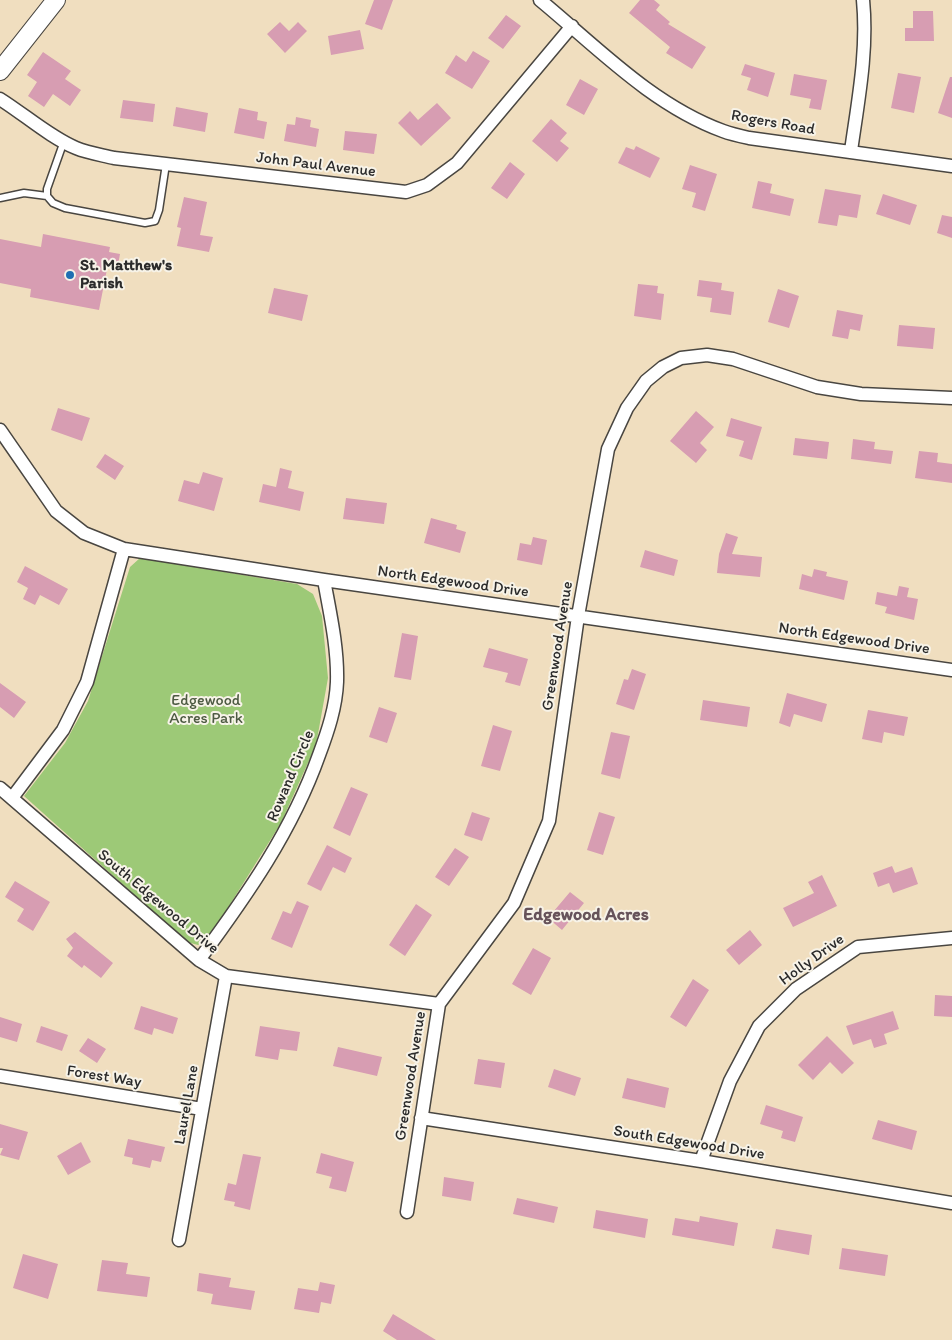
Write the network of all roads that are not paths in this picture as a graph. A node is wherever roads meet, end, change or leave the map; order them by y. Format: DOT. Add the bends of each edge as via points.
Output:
graph roads {
  1 [pos="56,0"];
  2 [pos="540,0"];
  3 [pos="863,0"];
  4 [pos="572,26"];
  5 [pos="0,71"];
  6 [pos="0,99"];
  7 [pos="64,141"];
  8 [pos="851,151"];
  9 [pos="166,164"];
  10 [pos="952,166"];
  11 [pos="47,196"];
  12 [pos="0,198"];
  13 [pos="952,398"];
  14 [pos="0,430"];
  15 [pos="124,549"];
  16 [pos="324,580"];
  17 [pos="578,616"];
  18 [pos="952,670"];
  19 [pos="0,788"];
  20 [pos="12,798"];
  21 [pos="952,938"];
  22 [pos="199,960"];
  23 [pos="226,976"];
  24 [pos="439,1004"];
  25 [pos="0,1076"];
  26 [pos="202,1109"];
  27 [pos="421,1118"];
  28 [pos="702,1161"];
  29 [pos="952,1203"];
  30 [pos="407,1212"];
  31 [pos="179,1240"];
  1 -- 5 [label="street"];
  2 -- 4 [label="street, Rogers Road"];
  3 -- 8 [label="street" via="863,58"];
  4 -- 8 [label="street, Rogers Road" via="632,78 665,101 723,132"];
  4 -- 9 [label="street, John Paul Avenue" via="457,163 427,186 406,192"];
  6 -- 7 [label="street, John Paul Avenue"];
  7 -- 9 [label="street, John Paul Avenue" via="76,148 114,158"];
  7 -- 11 [label="lane"];
  8 -- 10 [label="street, Rogers Road"];
  9 -- 11 [label="lane" via="155,221 145,223 66,208 53,204"];
  11 -- 12 [label="lane" via="24,193"];
  13 -- 17 [label="street, Greenwood Avenue" via="861,394 817,387 733,359 707,355 682,358 663,367 646,381 627,408 608,449"];
  14 -- 15 [label="street, North Edgewood Drive" via="56,511 84,532"];
  15 -- 16 [label="street, North Edgewood Drive"];
  15 -- 20 [label="street" via="87,682 63,730"];
  16 -- 17 [label="street, North Edgewood Drive"];
  16 -- 22 [label="street, Rowand Circle" via="336,655 337,682 331,724 312,776 285,832"];
  17 -- 18 [label="street, North Edgewood Drive"];
  17 -- 24 [label="street, Greenwood Avenue" via="549,822 514,902"];
  19 -- 20 [label="street, South Edgewood Drive"];
  20 -- 22 [label="street, South Edgewood Drive"];
  21 -- 28 [label="street, Holly Drive" via="858,947 796,989 760,1026 730,1081"];
  22 -- 23 [label="street, South Edgewood Drive"];
  23 -- 24 [label="street, South Edgewood Drive"];
  23 -- 26 [label="street, Laurel Lane"];
  24 -- 27 [label="street, Greenwood Avenue"];
  25 -- 26 [label="street, Forest Way"];
  26 -- 31 [label="street, Laurel Lane"];
  27 -- 28 [label="street, South Edgewood Drive"];
  27 -- 30 [label="street, Greenwood Avenue"];
  28 -- 29 [label="street, South Edgewood Drive"];
}
